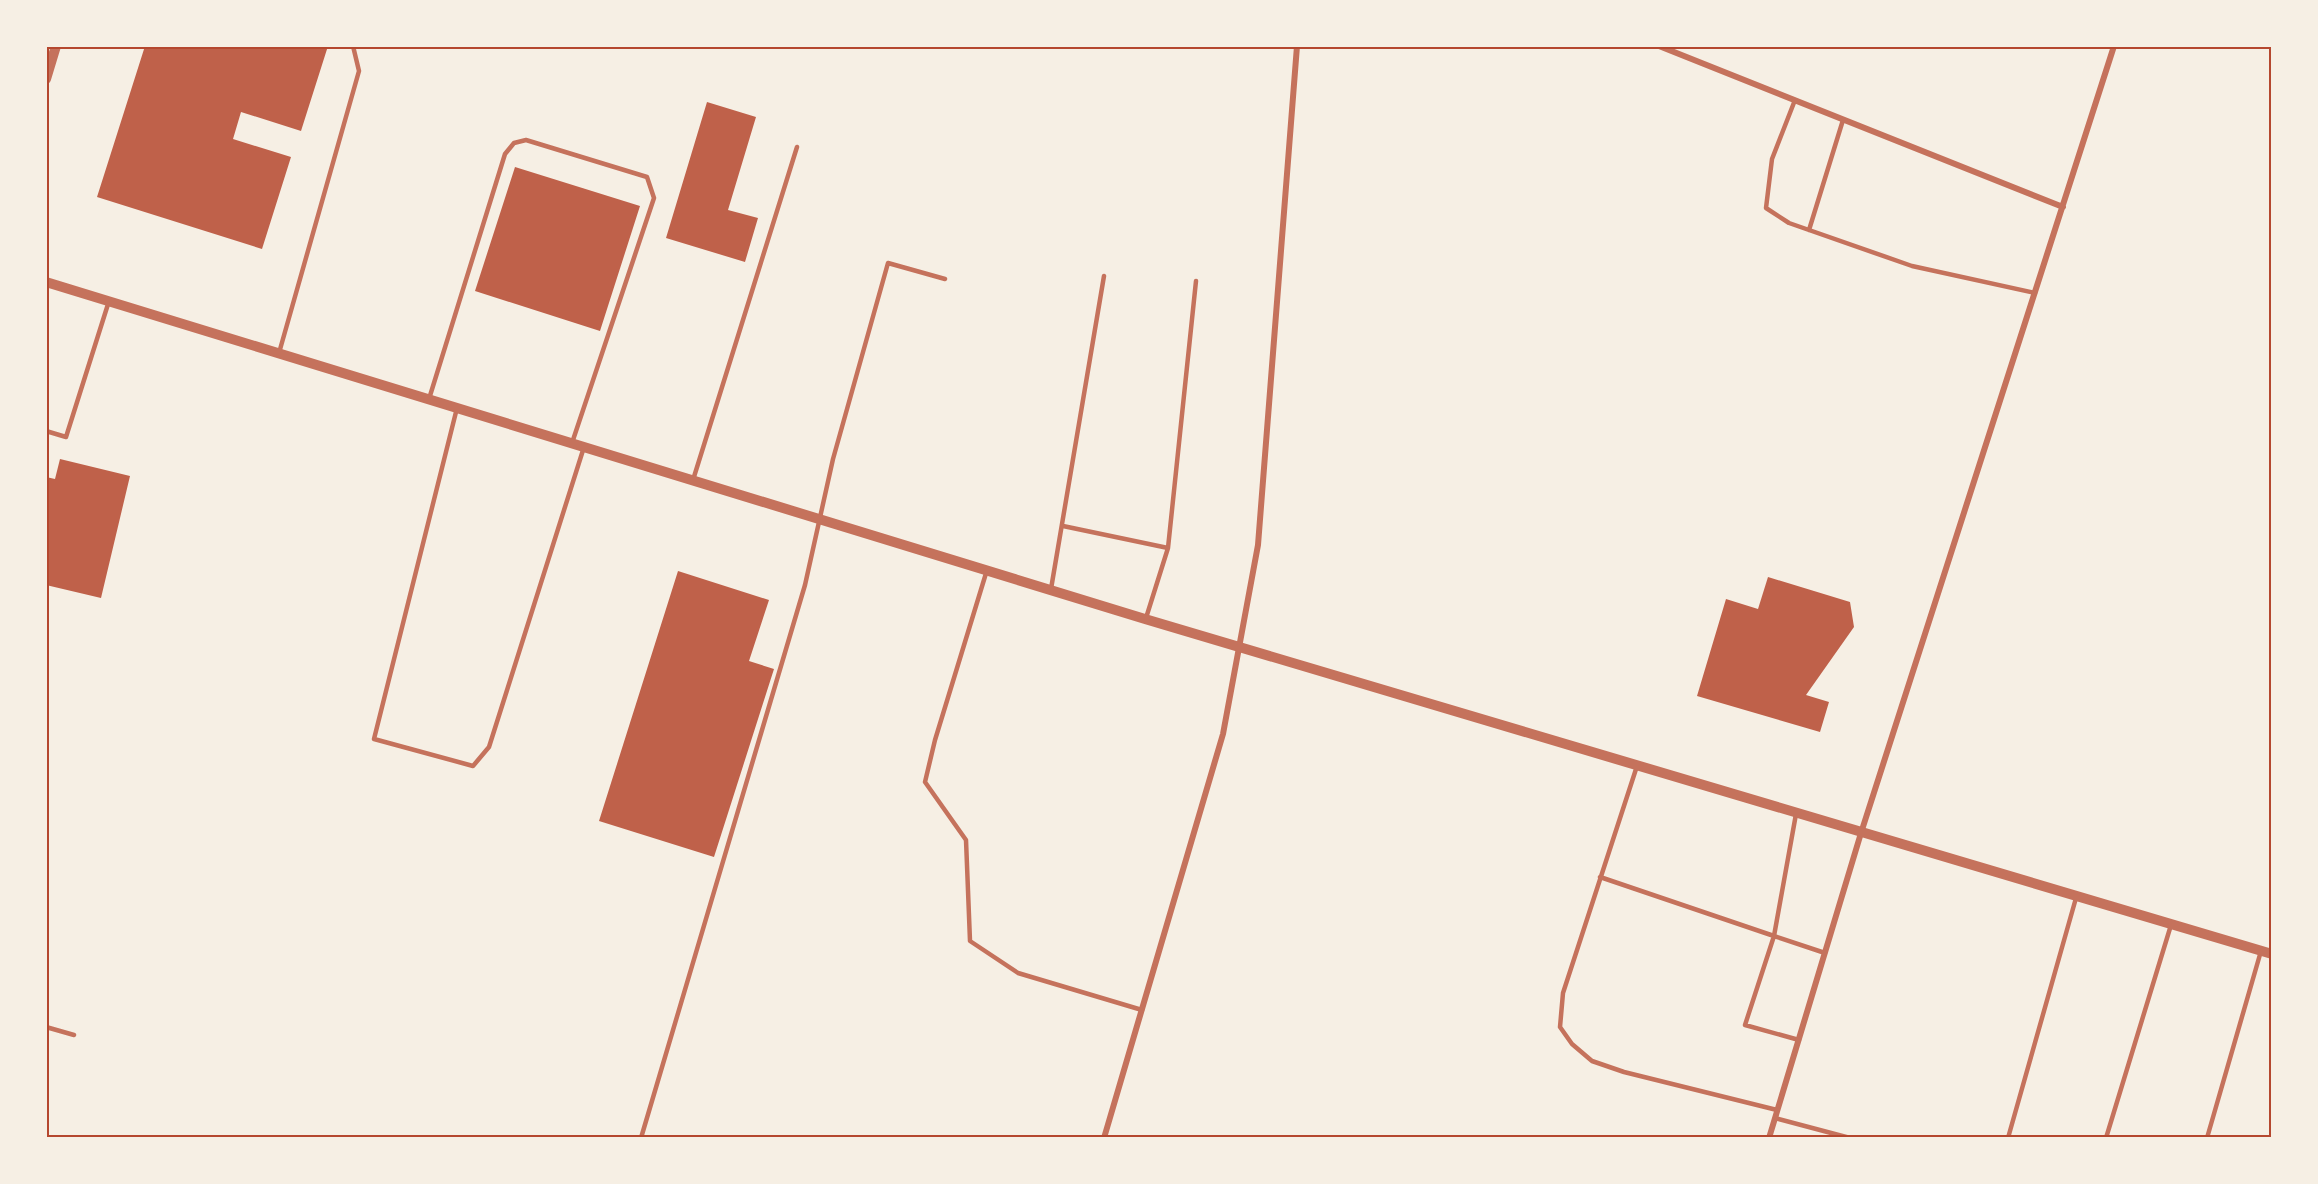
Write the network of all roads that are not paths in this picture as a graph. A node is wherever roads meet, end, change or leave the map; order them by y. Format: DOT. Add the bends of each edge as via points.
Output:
graph roads {
  1 [pos="56,46"];
  2 [pos="353,46"];
  3 [pos="1297,46"];
  4 [pos="1659,46"];
  5 [pos="2114,46"];
  6 [pos="46,79"];
  7 [pos="1795,100"];
  8 [pos="1843,120"];
  9 [pos="797,147"];
  10 [pos="2063,207"];
  11 [pos="1809,230"];
  12 [pos="1104,276"];
  13 [pos="945,279"];
  14 [pos="46,282"];
  15 [pos="1196,282"];
  16 [pos="2035,293"];
  17 [pos="109,301"];
  18 [pos="279,353"];
  19 [pos="429,399"];
  20 [pos="457,408"];
  21 [pos="46,431"];
  22 [pos="572,443"];
  23 [pos="584,446"];
  24 [pos="693,480"];
  25 [pos="820,519"];
  26 [pos="1063,526"];
  27 [pos="1168,548"];
  28 [pos="987,570"];
  29 [pos="1051,589"];
  30 [pos="1145,619"];
  31 [pos="1239,647"];
  32 [pos="1637,766"];
  33 [pos="1796,814"];
  34 [pos="1861,833"];
  35 [pos="1600,878"];
  36 [pos="2077,897"];
  37 [pos="2171,925"];
  38 [pos="1774,936"];
  39 [pos="1825,953"];
  40 [pos="2266,953"];
  41 [pos="1142,1010"];
  42 [pos="46,1027"];
  43 [pos="74,1035"];
  44 [pos="1799,1040"];
  45 [pos="1777,1110"];
  46 [pos="1775,1118"];
  47 [pos="641,1137"];
  48 [pos="1104,1137"];
  49 [pos="1769,1137"];
  50 [pos="1850,1137"];
  51 [pos="2008,1137"];
  52 [pos="2106,1137"];
  53 [pos="2207,1137"];
  1 -- 6 [label="street"];
  2 -- 18 [label="lane" via="359,71"];
  3 -- 31 [label="street" via="1257,545"];
  4 -- 7 [label="street"];
  5 -- 10 [label="street"];
  7 -- 8 [label="street"];
  7 -- 11 [label="lane" via="1773,159 1766,208"];
  8 -- 10 [label="street"];
  8 -- 11 [label="lane"];
  9 -- 24 [label="lane"];
  10 -- 16 [label="street"];
  11 -- 16 [label="lane" via="1912,266"];
  12 -- 26 [label="lane"];
  13 -- 25 [label="lane" via="888,262"];
  14 -- 17 [label="street"];
  15 -- 27 [label="lane"];
  16 -- 34 [label="street"];
  17 -- 18 [label="street"];
  17 -- 21 [label="lane" via="66,437"];
  18 -- 19 [label="street"];
  19 -- 20 [label="street"];
  19 -- 22 [label="lane" via="505,154 514,143 526,140 647,177 654,198"];
  20 -- 22 [label="street"];
  20 -- 23 [label="lane" via="374,739 473,766 489,747"];
  22 -- 23 [label="street"];
  23 -- 24 [label="street"];
  24 -- 25 [label="street"];
  25 -- 28 [label="street"];
  25 -- 47 [label="lane" via="759,746"];
  26 -- 27 [label="lane"];
  26 -- 29 [label="lane"];
  27 -- 30 [label="lane"];
  28 -- 29 [label="street"];
  28 -- 41 [label="lane" via="934,740 925,782 966,840 970,941 1018,973"];
  29 -- 30 [label="street"];
  30 -- 31 [label="street"];
  31 -- 32 [label="street"];
  31 -- 41 [label="street" via="1223,734"];
  32 -- 33 [label="street"];
  32 -- 35 [label="lane"];
  33 -- 34 [label="street"];
  33 -- 38 [label="lane"];
  34 -- 36 [label="street"];
  34 -- 39 [label="street"];
  35 -- 38 [label="lane"];
  35 -- 45 [label="lane" via="1563,993 1560,1027 1572,1044 1592,1061 1624,1072"];
  36 -- 37 [label="street"];
  36 -- 51 [label="lane"];
  37 -- 40 [label="street"];
  37 -- 52 [label="lane"];
  38 -- 39 [label="lane"];
  38 -- 44 [label="lane" via="1745,1025"];
  39 -- 44 [label="street"];
  40 -- 53 [label="lane"];
  41 -- 48 [label="street"];
  42 -- 43 [label="lane"];
  44 -- 45 [label="street"];
  45 -- 46 [label="street"];
  46 -- 49 [label="street"];
  46 -- 50 [label="lane"];
}
